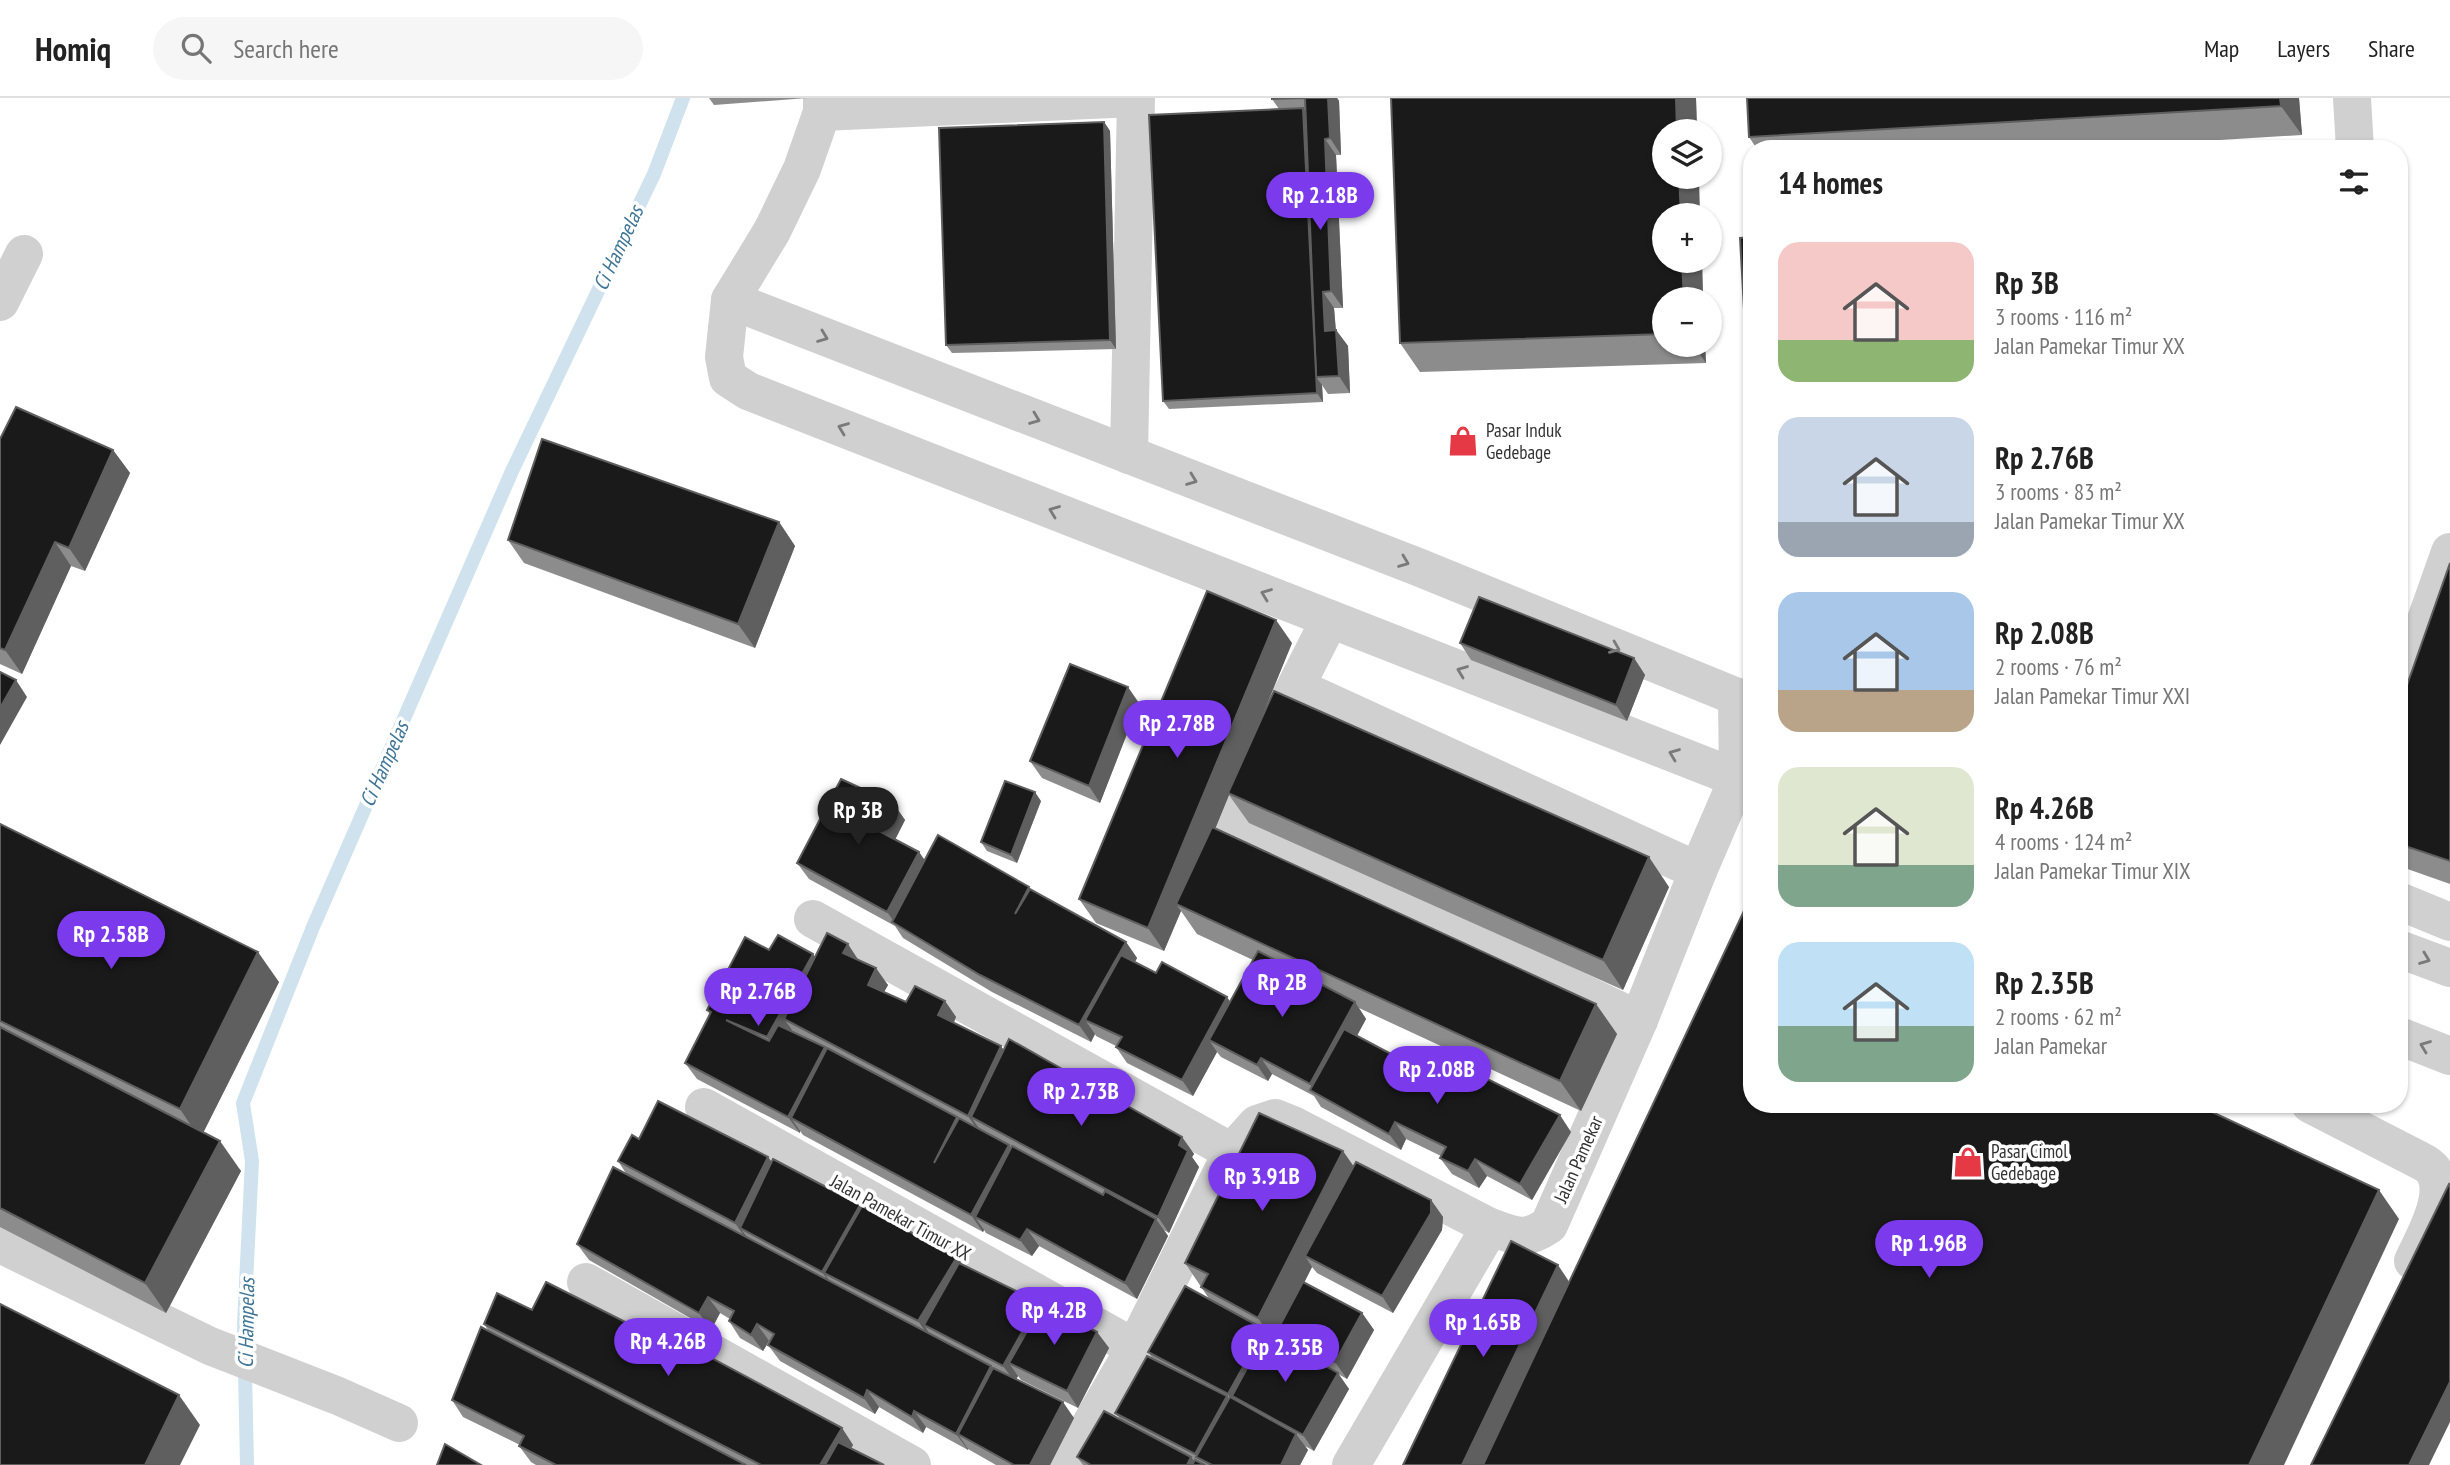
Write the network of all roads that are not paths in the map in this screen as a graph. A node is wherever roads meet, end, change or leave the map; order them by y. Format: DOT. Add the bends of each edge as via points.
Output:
graph roads {
  1 [pos="1136,98"];
  2 [pos="2352,98"];
  3 [pos="822,105"];
  4 [pos="2354,140"];
  5 [pos="24,254"];
  6 [pos="730,300"];
  7 [pos="0,302"];
  8 [pos="1129,455"];
  9 [pos="2450,552"];
  10 [pos="1330,619"];
  11 [pos="2408,671"];
  12 [pos="1296,687"];
  13 [pos="1743,700"];
  14 [pos="1743,780"];
  15 [pos="1743,785"];
  16 [pos="1698,871"];
  17 [pos="2408,905"];
  18 [pos="813,919"];
  19 [pos="2450,922"];
  20 [pos="2408,952"];
  21 [pos="2450,968"];
  22 [pos="1639,1020"];
  23 [pos="2408,1040"];
  24 [pos="2450,1056"];
  25 [pos="704,1107"];
  26 [pos="2328,1113"];
  27 [pos="1232,1152"];
  28 [pos="1490,1227"];
  29 [pos="0,1244"];
  30 [pos="586,1282"];
  31 [pos="2399,1289"];
  32 [pos="1135,1348"];
  33 [pos="399,1423"];
  34 [pos="912,1465"];
  35 [pos="1067,1465"];
  36 [pos="1351,1465"];
  1 -- 3 [label="street"];
  1 -- 8 [label="street"];
  2 -- 4 [label="street"];
  3 -- 6 [label="street" via="802,169 772,231"];
  5 -- 7 [label="street"];
  6 -- 8 [label="street, one-way"];
  10 -- 6 [label="street, one-way" via="748,391 728,378 724,357"];
  8 -- 13 [label="street, one-way"];
  9 -- 11 [label="street"];
  10 -- 12 [label="street"];
  14 -- 10 [label="street, one-way"];
  12 -- 16 [label="street"];
  12 -- 22 [label="street" via="1228,820 1230,830"];
  15 -- 16 [label="street, Jalan Pamekar"];
  16 -- 22 [label="street, Jalan Pamekar"];
  17 -- 19 [label="street"];
  18 -- 27 [label="street"];
  20 -- 21 [label="street, one-way"];
  22 -- 28 [label="street, Jalan Pamekar" via="1549,1225 1534,1236"];
  24 -- 23 [label="street, one-way"];
  25 -- 32 [label="street, Jalan Pamekar Timur XX"];
  26 -- 31 [label="street" via="2433,1170 2438,1186 2435,1213"];
  27 -- 28 [label="street, Jalan Pamekar" via="1257,1124 1275,1118"];
  27 -- 32 [label="street, Jalan Pamekar"];
  28 -- 36 [label="street"];
  29 -- 33 [label="street" via="210,1346"];
  30 -- 34 [label="street"];
  32 -- 35 [label="street, Jalan Pamekar"];
}
